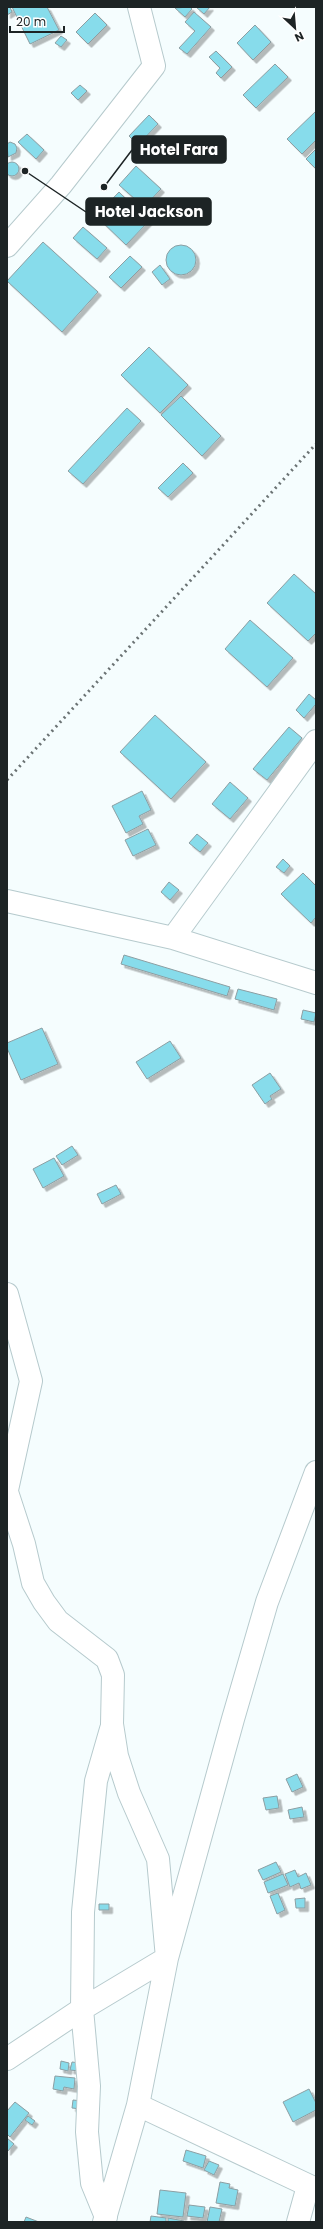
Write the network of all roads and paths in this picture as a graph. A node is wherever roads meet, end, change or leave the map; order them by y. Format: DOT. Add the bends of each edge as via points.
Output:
graph roads {
  1 [pos="139,7"];
  2 [pos="7,246"];
  3 [pos="316,741"];
  4 [pos="7,901"];
  5 [pos="173,938"];
  6 [pos="316,983"];
  7 [pos="7,1294"];
  8 [pos="316,1472"];
  9 [pos="7,1491"];
  10 [pos="112,1724"];
  11 [pos="167,1958"];
  12 [pos="82,2009"];
  13 [pos="7,2059"];
  14 [pos="138,2105"];
  15 [pos="312,2187"];
  16 [pos="105,2220"];
  17 [pos="298,2222"];
  1 -- 2 [label="street" via="154,66 61,185"];
  3 -- 5 [label="street"];
  4 -- 5 [label="street"];
  5 -- 6 [label="street"];
  7 -- 9 [label="street" via="31,1380"];
  8 -- 11 [label="street" via="267,1602"];
  9 -- 10 [label="street" via="33,1583 44,1602 58,1622 107,1660 113,1675"];
  10 -- 11 [label="street" via="117,1756 129,1793 158,1859"];
  10 -- 12 [label="street" via="96,1781 84,1912"];
  11 -- 12 [label="street"];
  11 -- 14 [label="street"];
  12 -- 13 [label="street"];
  12 -- 16 [label="street" via="89,2086 87,2132 92,2183"];
  14 -- 15 [label="street"];
  14 -- 16 [label="street"];
  15 -- 17 [label="street"];
}
